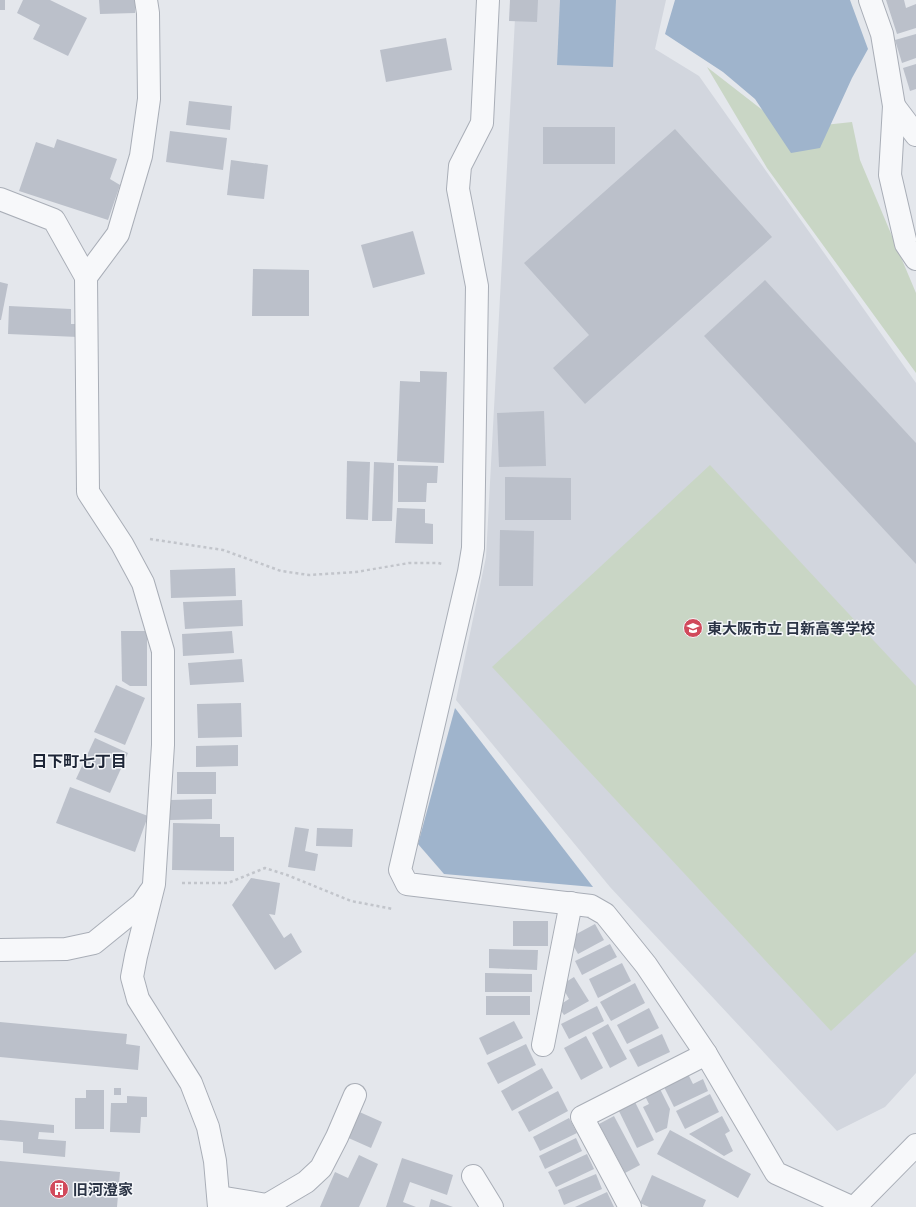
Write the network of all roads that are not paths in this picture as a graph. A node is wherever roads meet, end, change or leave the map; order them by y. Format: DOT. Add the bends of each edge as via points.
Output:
graph roads {
  1 [pos="146,0"];
  2 [pos="488,0"];
  3 [pos="870,0"];
  4 [pos="894,106"];
  5 [pos="916,135"];
  6 [pos="0,199"];
  7 [pos="916,258"];
  8 [pos="86,278"];
  9 [pos="154,884"];
  10 [pos="571,903"];
  11 [pos="0,950"];
  12 [pos="543,1044"];
  13 [pos="706,1054"];
  14 [pos="355,1095"];
  15 [pos="916,1145"];
  16 [pos="473,1176"];
  17 [pos="219,1202"];
  18 [pos="492,1207"];
  19 [pos="630,1207"];
  20 [pos="850,1207"];
  21 [pos="855,1207"];
  1 -- 8 [label="street" via="149,99 141,156 118,234"];
  2 -- 10 [label="street" via="482,123 460,166 458,189 477,286 473,548 400,870 407,884"];
  3 -- 4 [label="street" via="882,34"];
  4 -- 5 [label="street"];
  4 -- 7 [label="street" via="890,175 906,244"];
  6 -- 8 [label="street" via="54,220"];
  8 -- 9 [label="street" via="88,492 122,544 143,583 163,651 163,745"];
  9 -- 11 [label="street" via="142,904 94,943 66,949"];
  9 -- 17 [label="street" via="132,977 138,999 191,1083 208,1127"];
  10 -- 12 [label="street"];
  10 -- 13 [label="street" via="591,906 605,914 646,965"];
  13 -- 19 [label="street" via="582,1117"];
  13 -- 20 [label="street" via="776,1173"];
  14 -- 17 [label="street" via="321,1168 306,1182 266,1205"];
  15 -- 21 [label="street"];
  16 -- 18 [label="street"];
}
